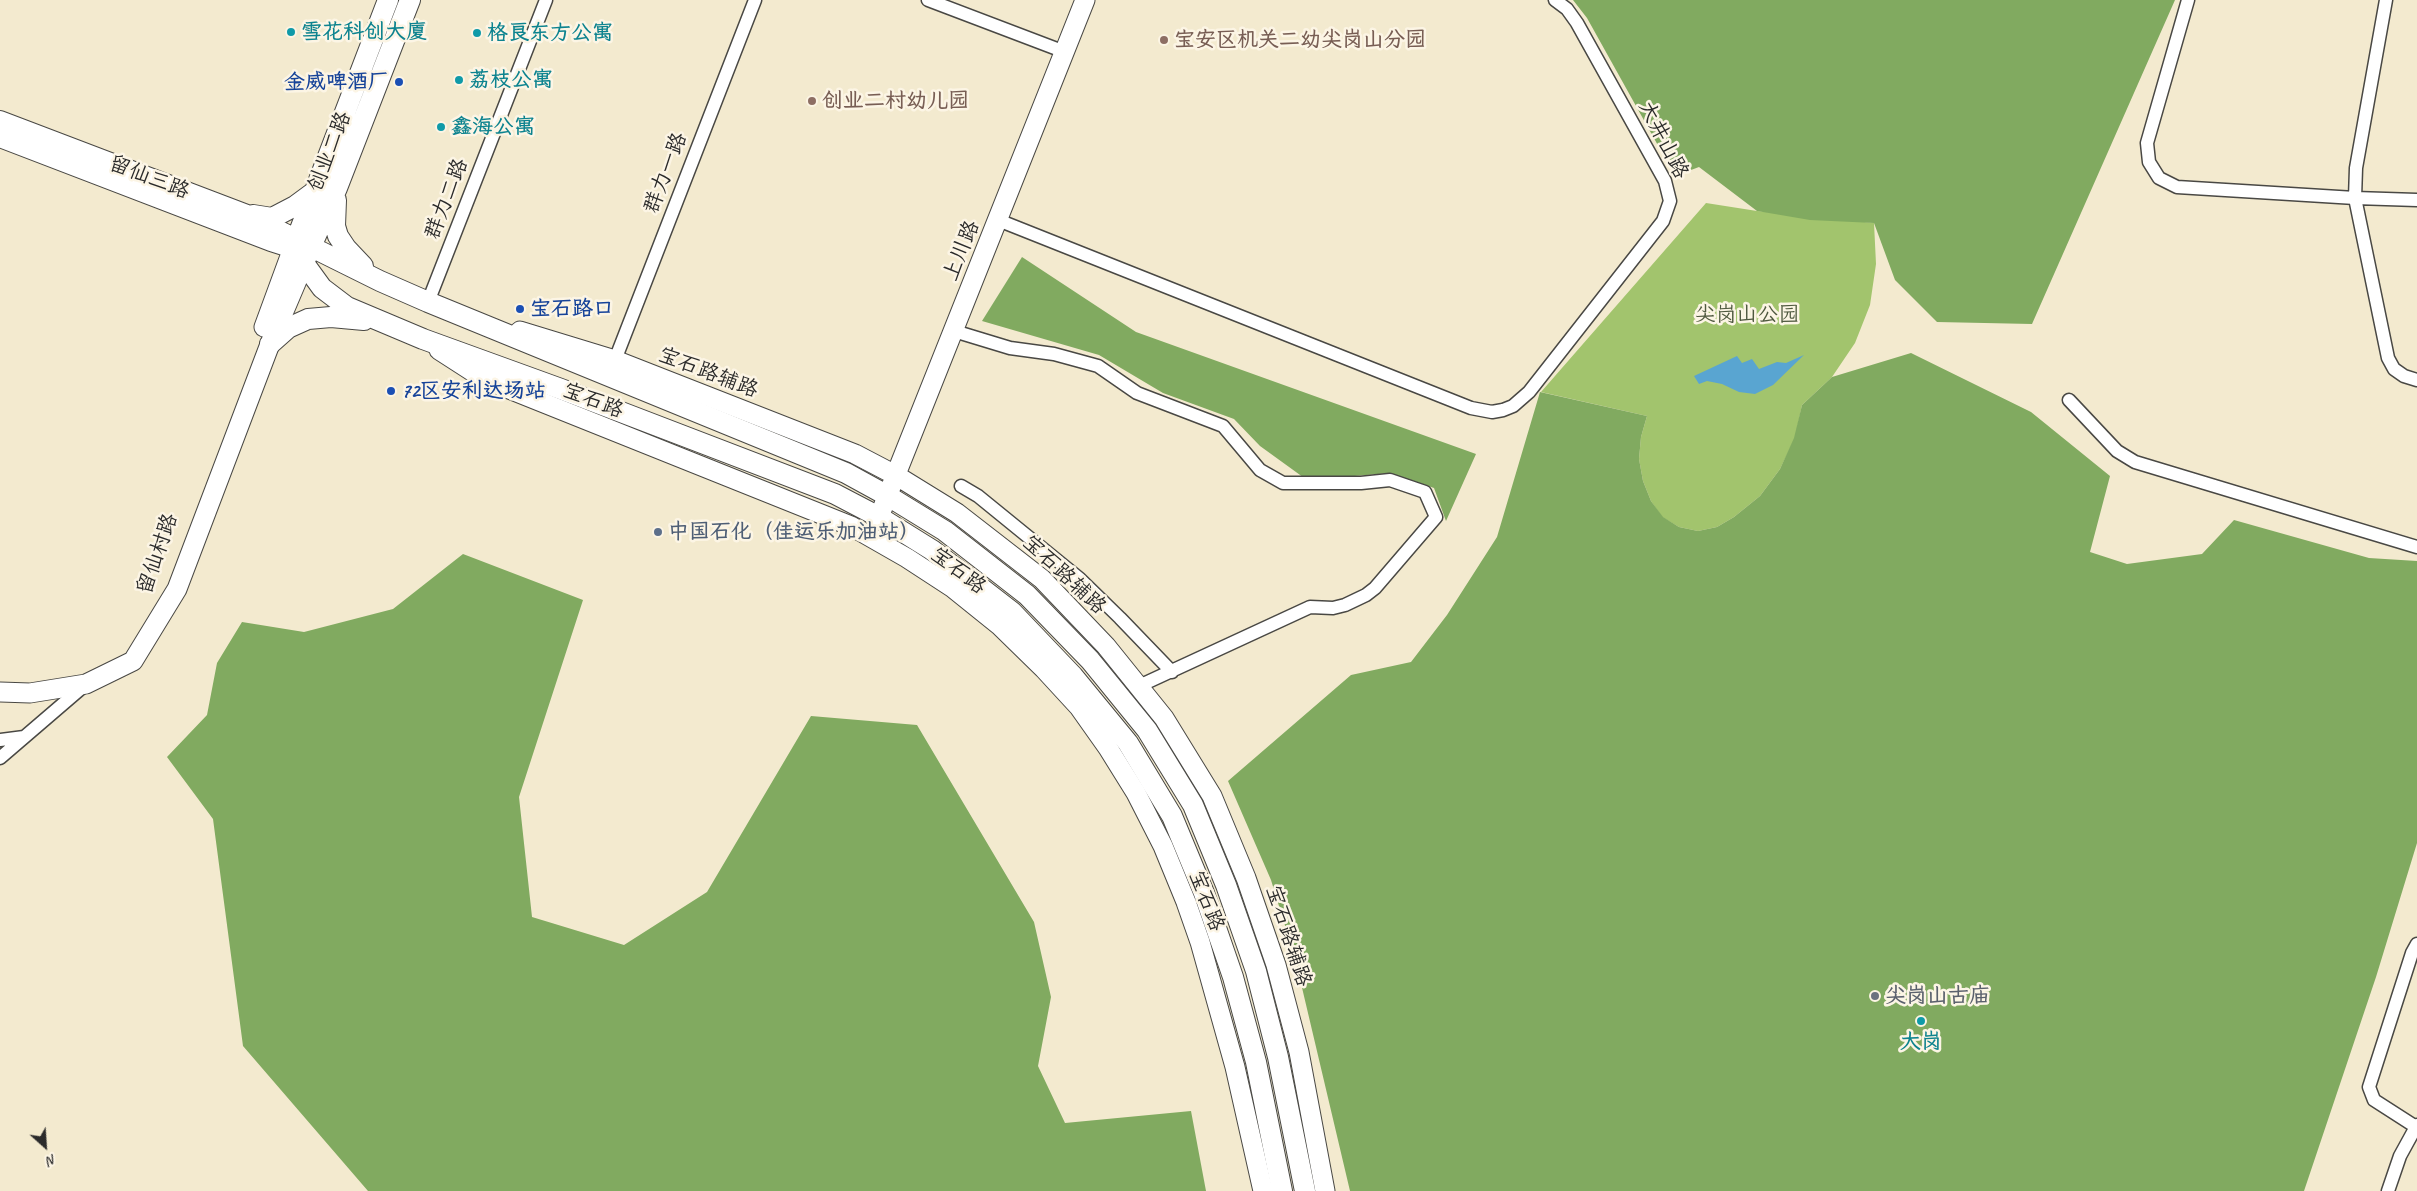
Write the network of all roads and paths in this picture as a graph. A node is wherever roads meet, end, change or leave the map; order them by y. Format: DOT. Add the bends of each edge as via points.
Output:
graph roads {
  1 [pos="388,0"];
  2 [pos="410,0"];
  3 [pos="546,0"];
  4 [pos="755,0"];
  5 [pos="928,0"];
  6 [pos="1085,0"];
  7 [pos="1555,0"];
  8 [pos="2188,0"];
  9 [pos="2386,0"];
  10 [pos="1065,52"];
  11 [pos="0,121"];
  12 [pos="0,137"];
  13 [pos="337,188"];
  14 [pos="314,192"];
  15 [pos="2355,198"];
  16 [pos="2417,200"];
  17 [pos="247,215"];
  18 [pos="998,220"];
  19 [pos="301,249"];
  20 [pos="380,281"];
  21 [pos="436,305"];
  22 [pos="387,325"];
  23 [pos="954,331"];
  24 [pos="423,339"];
  25 [pos="270,344"];
  26 [pos="615,360"];
  27 [pos="2417,380"];
  28 [pos="2069,400"];
  29 [pos="897,476"];
  30 [pos="961,486"];
  31 [pos="888,496"];
  32 [pos="879,517"];
  33 [pos="2417,547"];
  34 [pos="162,610"];
  35 [pos="1172,672"];
  36 [pos="86,684"];
  37 [pos="1139,686"];
  38 [pos="0,692"];
  39 [pos="24,737"];
  40 [pos="0,740"];
  41 [pos="0,758"];
  42 [pos="2417,944"];
  43 [pos="2416,1126"];
  44 [pos="1263,1191"];
  45 [pos="1282,1191"];
  46 [pos="1305,1191"];
  47 [pos="1325,1191"];
  48 [pos="2388,1191"];
  1 -- 14 [label="main road, 创业二路"];
  2 -- 13 [label="main road, 创业二路"];
  3 -- 21 [label="street, 群力二路"];
  4 -- 26 [label="street, 群力一路"];
  5 -- 10 [label="street"];
  6 -- 10 [label="main road, 上川路"];
  7 -- 18 [label="street, 大井山路" via="1577,24 1669,191 1670,201 1663,221 1522,400 1503,410 1481,412"];
  8 -- 15 [label="street" via="2147,143 2146,153 2153,171 2177,187"];
  9 -- 15 [label="street" via="2356,168"];
  10 -- 18 [label="main road, 上川路"];
  11 -- 17 [label="main road, 留仙三路"];
  12 -- 19 [label="main road, 留仙三路"];
  13 -- 19 [label="main road, 创业二路"];
  13 -- 20 [label="main road, 创业二路" via="335,215 338,236 355,259"];
  14 -- 17 [label="main road" via="272,218"];
  14 -- 19 [label="main road, 创业二路"];
  15 -- 16 [label="street"];
  15 -- 27 [label="street" via="2388,358 2404,376"];
  17 -- 19 [label="main road, 留仙三路"];
  18 -- 23 [label="main road, 上川路"];
  19 -- 20 [label="main road"];
  19 -- 22 [label="main road, 宝石路" via="329,296"];
  19 -- 25 [label="main road, 留仙村路"];
  19 -- 34 [label="main road, 留仙村路"];
  20 -- 21 [label="main road, 宝石路"];
  21 -- 26 [label="main road, 宝石路辅路"];
  21 -- 31 [label="main road, 宝石路" via="846,473"];
  22 -- 24 [label="main road, 宝石路"];
  22 -- 25 [label="main road" via="360,319 313,319 288,328"];
  23 -- 29 [label="main road, 上川路"];
  23 -- 35 [label="street" via="1010,348 1054,354 1098,366 1137,393 1223,426 1260,470 1283,484 1390,480 1425,492 1436,517 1366,595 1334,608 1310,607"];
  24 -- 32 [label="main road, 宝石路" via="835,494"];
  24 -- 44 [label="main road" via="484,379 851,526 953,588 999,625 1044,669 1079,707 1108,748 1136,792 1163,846 1205,958"];
  25 -- 34 [label="main road, 留仙村路" via="177,589"];
  26 -- 29 [label="main road, 宝石路辅路" via="855,454"];
  28 -- 33 [label="street" via="2116,451 2135,462"];
  29 -- 31 [label="main road, 上川路"];
  29 -- 37 [label="main road, 宝石路辅路" via="957,513 1042,579"];
  30 -- 35 [label="street" via="978,496 1080,579"];
  31 -- 32 [label="main road, 上川路"];
  31 -- 46 [label="main road, 宝石路" via="945,531 1027,595 1090,660 1147,730 1193,805 1256,971 1278,1057"];
  32 -- 45 [label="main road, 宝石路" via="932,550 1012,612 1073,676 1128,743 1172,816 1204,892 1233,977 1256,1062"];
  34 -- 36 [label="main road" via="132,661"];
  35 -- 37 [label="street"];
  36 -- 38 [label="main road" via="30,693"];
  36 -- 39 [label="street"];
  37 -- 47 [label="main road, 宝石路辅路" via="1164,718 1212,796 1246,878 1276,966 1299,1052"];
  39 -- 40 [label="street"];
  39 -- 41 [label="street"];
  42 -- 43 [label="street" via="2369,1087 2374,1100"];
  43 -- 48 [label="street" via="2400,1156"];
}
